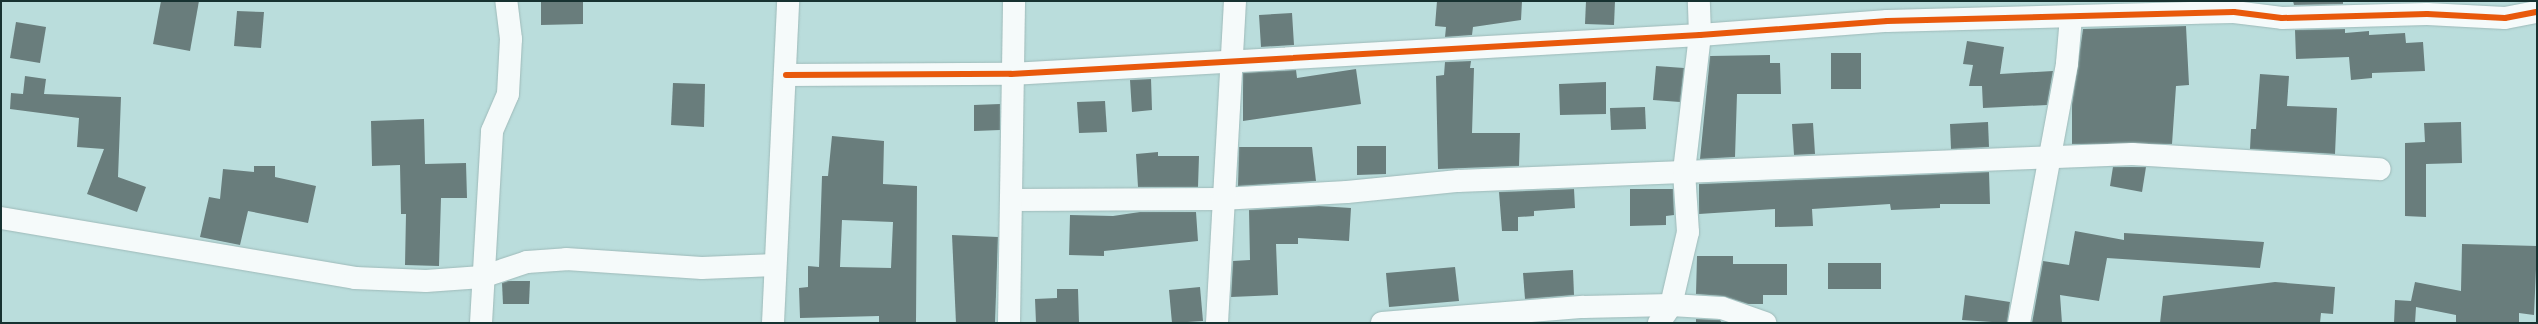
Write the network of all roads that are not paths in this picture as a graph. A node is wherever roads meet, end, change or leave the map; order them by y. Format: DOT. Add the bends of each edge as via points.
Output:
graph roads {
  1 [pos="506,1"];
  2 [pos="788,1"];
  3 [pos="1014,1"];
  4 [pos="1235,1"];
  5 [pos="1699,1"];
  6 [pos="2537,12"];
  7 [pos="2071,17"];
  8 [pos="1700,36"];
  9 [pos="1230,63"];
  10 [pos="1011,74"];
  11 [pos="786,75"];
  12 [pos="2050,158"];
  13 [pos="2380,169"];
  14 [pos="1684,171"];
  15 [pos="1221,199"];
  16 [pos="1012,200"];
  17 [pos="1,218"];
  18 [pos="775,265"];
  19 [pos="482,277"];
  20 [pos="1671,305"];
  21 [pos="481,323"];
  22 [pos="774,323"];
  23 [pos="1008,323"];
  24 [pos="1217,323"];
  25 [pos="1382,323"];
  26 [pos="1659,323"];
  27 [pos="1765,323"];
  28 [pos="2019,323"];
  1 -- 19 [label="street" via="511,39 508,94 492,131"];
  2 -- 11 [label="street"];
  3 -- 10 [label="street"];
  4 -- 9 [label="street"];
  5 -- 8 [label="street"];
  6 -- 7 [label="street" via="2504,18 2427,14 2282,18 2234,12"];
  7 -- 8 [label="street" via="1887,21"];
  7 -- 12 [label="street" via="2068,63"];
  8 -- 9 [label="street"];
  8 -- 14 [label="street"];
  9 -- 10 [label="street"];
  9 -- 15 [label="street"];
  10 -- 11 [label="street"];
  10 -- 16 [label="street"];
  11 -- 18 [label="street"];
  12 -- 13 [label="street" via="2132,154 2225,162"];
  12 -- 14 [label="street"];
  12 -- 28 [label="street"];
  14 -- 15 [label="street" via="1458,181 1347,192"];
  14 -- 20 [label="street" via="1688,232"];
  15 -- 16 [label="street"];
  15 -- 24 [label="street"];
  16 -- 23 [label="street"];
  17 -- 19 [label="street" via="355,278 426,282"];
  18 -- 19 [label="street" via="702,268 566,259 527,262"];
  18 -- 22 [label="street"];
  19 -- 21 [label="street"];
  20 -- 25 [label="street" via="1582,307"];
  20 -- 26 [label="street"];
  20 -- 27 [label="street" via="1722,308"];
}
